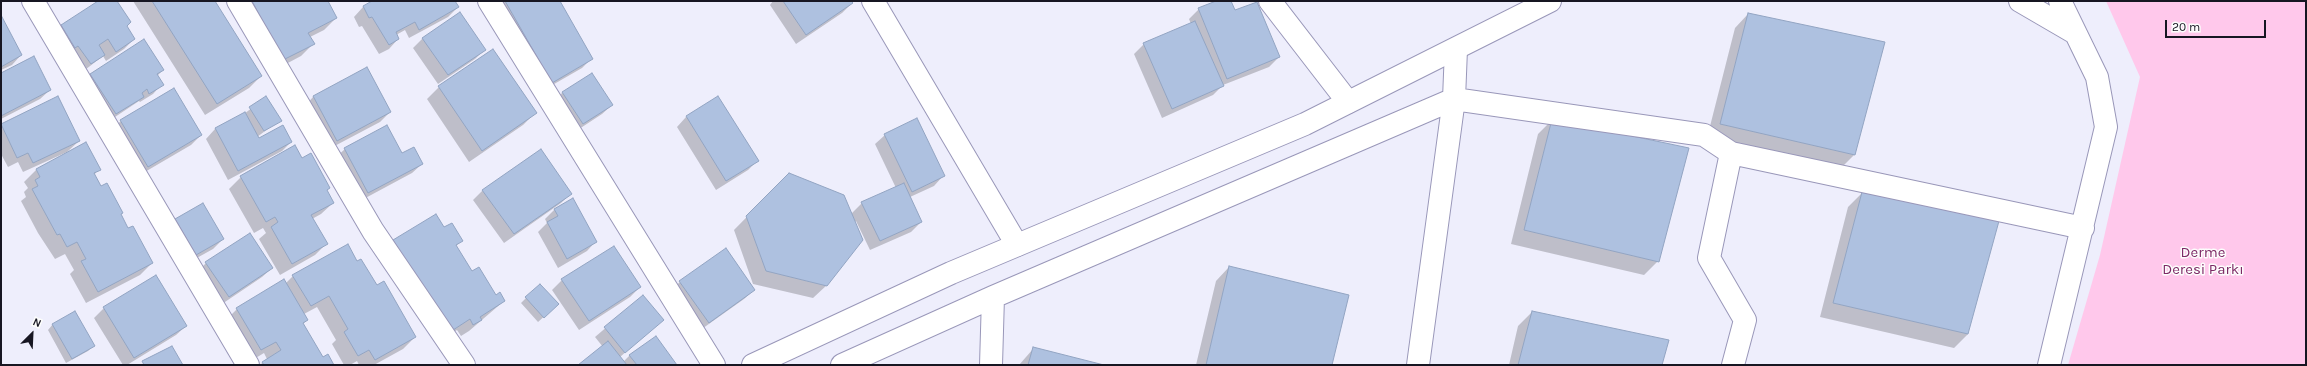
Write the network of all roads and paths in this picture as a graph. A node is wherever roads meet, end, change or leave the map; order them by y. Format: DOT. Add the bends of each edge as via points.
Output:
graph roads {
  1 [pos="33,1"];
  2 [pos="238,1"];
  3 [pos="489,1"];
  4 [pos="873,1"];
  5 [pos="1270,1"];
  6 [pos="1550,1"];
  7 [pos="2020,1"];
  8 [pos="2060,1"];
  9 [pos="2075,33"];
  10 [pos="1456,49"];
  11 [pos="1454,99"];
  12 [pos="1348,102"];
  13 [pos="1731,153"];
  14 [pos="2083,228"];
  15 [pos="1017,245"];
  16 [pos="993,297"];
  17 [pos="248,365"];
  18 [pos="464,365"];
  19 [pos="714,365"];
  20 [pos="753,365"];
  21 [pos="842,365"];
  22 [pos="990,365"];
  23 [pos="1418,365"];
  24 [pos="1733,365"];
  25 [pos="2049,365"];
  1 -- 17 [label="street"];
  2 -- 18 [label="street" via="373,231"];
  3 -- 19 [label="street"];
  4 -- 15 [label="street"];
  5 -- 12 [label="street"];
  6 -- 10 [label="street"];
  7 -- 9 [label="street"];
  8 -- 9 [label="street"];
  9 -- 14 [label="street" via="2097,77 2106,127"];
  10 -- 11 [label="street"];
  10 -- 12 [label="street"];
  11 -- 13 [label="street" via="1704,135"];
  11 -- 16 [label="street"];
  11 -- 23 [label="street"];
  12 -- 15 [label="street" via="1305,124"];
  13 -- 14 [label="street"];
  13 -- 24 [label="street" via="1709,258 1745,320"];
  14 -- 25 [label="street"];
  15 -- 20 [label="street"];
  16 -- 21 [label="street"];
  16 -- 22 [label="street"];
}
